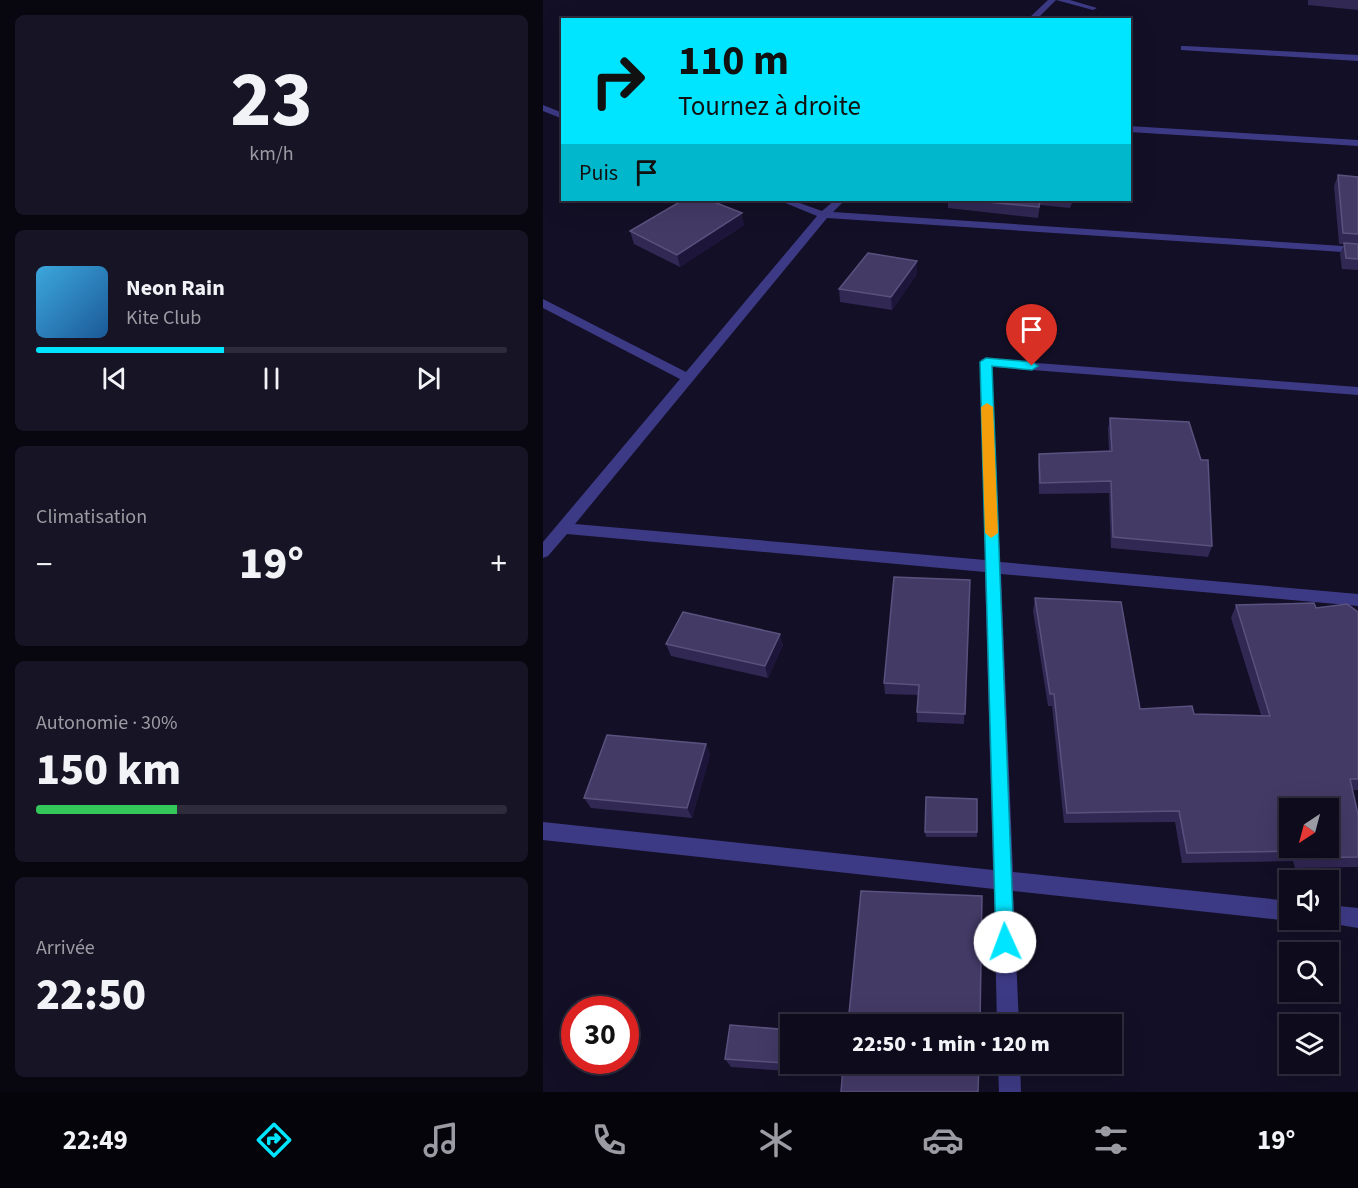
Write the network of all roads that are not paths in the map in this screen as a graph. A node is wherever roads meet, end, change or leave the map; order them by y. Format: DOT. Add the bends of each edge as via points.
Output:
graph roads {
  1 [pos="1052,0"];
  2 [pos="1060,0"];
  3 [pos="1093,8"];
  4 [pos="1033,18"];
  5 [pos="1184,48"];
  6 [pos="1358,58"];
  7 [pos="543,108"];
  8 [pos="561,115"];
  9 [pos="1131,129"];
  10 [pos="1358,143"];
  11 [pos="786,201"];
  12 [pos="839,201"];
  13 [pos="824,215"];
  14 [pos="1358,250"];
  15 [pos="543,303"];
  16 [pos="688,378"];
  17 [pos="1358,391"];
  18 [pos="563,528"];
  19 [pos="543,552"];
  20 [pos="993,567"];
  21 [pos="1358,600"];
  22 [pos="543,831"];
  23 [pos="1003,880"];
  24 [pos="1279,910"];
  25 [pos="1339,916"];
  26 [pos="1358,918"];
  27 [pos="1008,1014"];
  28 [pos="1009,1074"];
  29 [pos="1010,1092"];
  1 -- 4 [label="street"];
  2 -- 3 [label="street"];
  5 -- 6 [label="street"];
  7 -- 8 [label="street"];
  9 -- 10 [label="street"];
  11 -- 13 [label="street"];
  12 -- 13 [label="street"];
  13 -- 14 [label="street"];
  13 -- 16 [label="street"];
  15 -- 16 [label="street"];
  16 -- 18 [label="street"];
  17 -- 20 [label="street" via="986,362"];
  18 -- 19 [label="street"];
  18 -- 20 [label="street"];
  20 -- 21 [label="street"];
  20 -- 23 [label="street"];
  22 -- 23 [label="street"];
  23 -- 24 [label="street"];
  23 -- 27 [label="street"];
  25 -- 26 [label="street"];
  28 -- 29 [label="street"];
}
